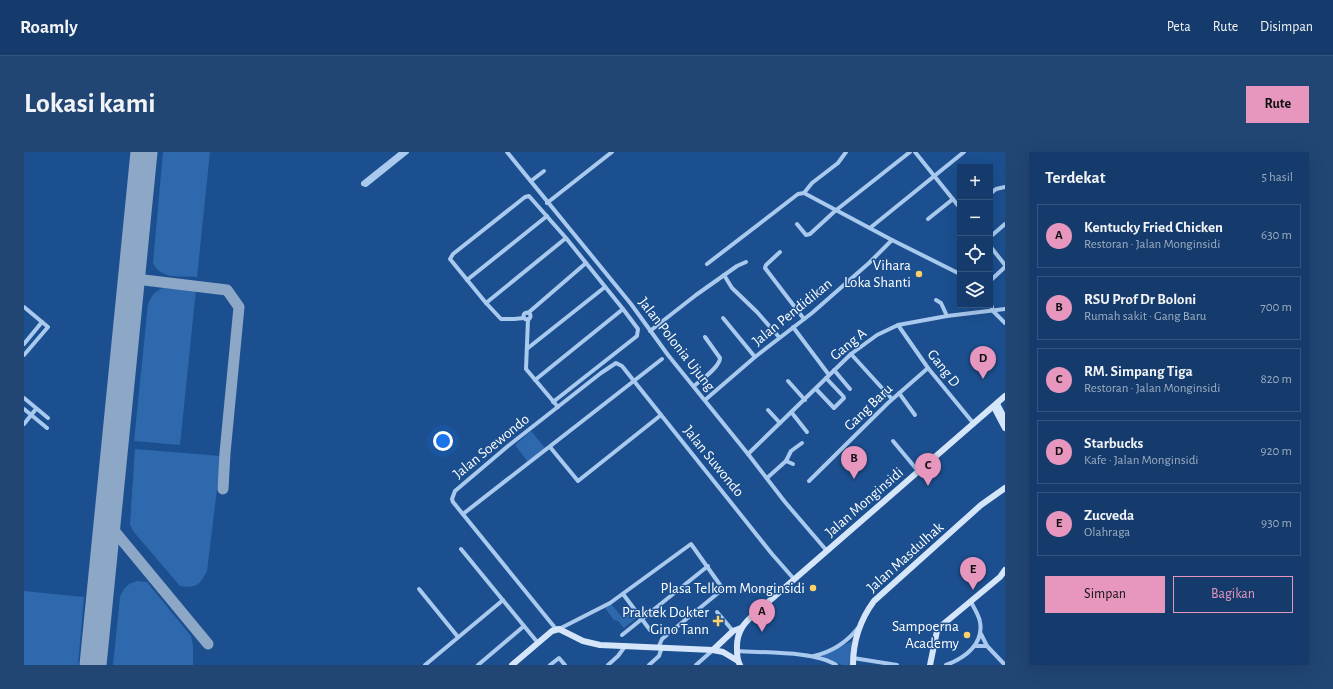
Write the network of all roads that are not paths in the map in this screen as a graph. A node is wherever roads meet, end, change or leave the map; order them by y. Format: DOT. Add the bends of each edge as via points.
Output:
graph roads {
  1 [pos="402,152"];
  2 [pos="407,152"];
  3 [pos="507,152"];
  4 [pos="612,152"];
  5 [pos="846,152"];
  6 [pos="910,152"];
  7 [pos="915,152"];
  8 [pos="964,152"];
  9 [pos="388,165"];
  10 [pos="544,171"];
  11 [pos="934,176"];
  12 [pos="531,181"];
  13 [pos="1005,187"];
  14 [pos="993,192"];
  15 [pos="804,194"];
  16 [pos="952,199"];
  17 [pos="547,202"];
  18 [pos="957,205"];
  19 [pos="835,211"];
  20 [pos="547,216"];
  21 [pos="928,219"];
  22 [pos="798,224"];
  23 [pos="1005,224"];
  24 [pos="870,228"];
  25 [pos="991,236"];
  26 [pos="566,238"];
  27 [pos="892,240"];
  28 [pos="993,250"];
  29 [pos="780,252"];
  30 [pos="746,262"];
  31 [pos="586,263"];
  32 [pos="707,264"];
  33 [pos="1005,266"];
  34 [pos="957,272"];
  35 [pos="724,275"];
  36 [pos="993,278"];
  37 [pos="467,280"];
  38 [pos="605,287"];
  39 [pos="936,300"];
  40 [pos="486,303"];
  41 [pos="24,307"];
  42 [pos="992,308"];
  43 [pos="623,309"];
  44 [pos="1005,309"];
  45 [pos="993,311"];
  46 [pos="947,316"];
  47 [pos="723,318"];
  48 [pos="526,319"];
  49 [pos="804,319"];
  50 [pos="42,322"];
  51 [pos="1005,323"];
  52 [pos="898,326"];
  53 [pos="793,327"];
  54 [pos="650,330"];
  55 [pos="705,337"];
  56 [pos="779,337"];
  57 [pos="24,344"];
  58 [pos="528,348"];
  59 [pos="851,354"];
  60 [pos="24,355"];
  61 [pos="755,357"];
  62 [pos="662,359"];
  63 [pos="612,365"];
  64 [pos="928,368"];
  65 [pos="834,370"];
  66 [pos="827,377"];
  67 [pos="535,380"];
  68 [pos="633,381"];
  69 [pos="788,381"];
  70 [pos="694,386"];
  71 [pos="816,389"];
  72 [pos="850,389"];
  73 [pos="899,393"];
  74 [pos="1005,396"];
  75 [pos="24,398"];
  76 [pos="705,400"];
  77 [pos="805,400"];
  78 [pos="892,400"];
  79 [pos="553,402"];
  80 [pos="996,405"];
  81 [pos="558,407"];
  82 [pos="24,409"];
  83 [pos="36,409"];
  84 [pos="768,410"];
  85 [pos="792,413"];
  86 [pos="31,415"];
  87 [pos="661,415"];
  88 [pos="915,415"];
  89 [pos="48,418"];
  90 [pos="780,423"];
  91 [pos="24,424"];
  92 [pos="974,424"];
  93 [pos="1005,424"];
  94 [pos="47,428"];
  95 [pos="807,432"];
  96 [pos="893,441"];
  97 [pos="802,443"];
  98 [pos="550,447"];
  99 [pos="748,454"];
  100 [pos="786,461"];
  101 [pos="792,464"];
  102 [pos="918,471"];
  103 [pos="767,478"];
  104 [pos="809,481"];
  105 [pos="1005,488"];
  106 [pos="463,514"];
  107 [pos="461,549"];
  108 [pos="827,551"];
  109 [pos="708,566"];
  110 [pos="1005,570"];
  111 [pos="794,579"];
  112 [pos="419,589"];
  113 [pos="623,594"];
  114 [pos="503,600"];
  115 [pos="971,602"];
  116 [pos="717,612"];
  117 [pos="642,619"];
  118 [pos="861,623"];
  119 [pos="524,626"];
  120 [pos="741,628"];
  121 [pos="558,629"];
  122 [pos="650,630"];
  123 [pos="733,631"];
  124 [pos="981,634"];
  125 [pos="622,635"];
  126 [pos="458,637"];
  127 [pos="538,643"];
  128 [pos="626,645"];
  129 [pos="975,646"];
  130 [pos="987,646"];
  131 [pos="661,647"];
  132 [pos="713,650"];
  133 [pos="737,651"];
  134 [pos="814,656"];
  135 [pos="853,658"];
  136 [pos="739,663"];
  137 [pos="425,665"];
  138 [pos="478,665"];
  139 [pos="512,665"];
  140 [pos="550,665"];
  141 [pos="565,665"];
  142 [pos="608,665"];
  143 [pos="649,665"];
  144 [pos="696,665"];
  145 [pos="836,665"];
  146 [pos="853,665"];
  147 [pos="897,665"];
  148 [pos="930,665"];
  149 [pos="946,665"];
  150 [pos="1005,665"];
  1 -- 9 [label="street"];
  2 -- 9 [label="street"];
  3 -- 12 [label="street, Jalan Polonia Ujung"];
  4 -- 17 [label="street"];
  5 -- 15 [label="street" via="835,165 812,183"];
  6 -- 19 [label="street"];
  7 -- 11 [label="street"];
  8 -- 11 [label="street"];
  9 -- 9 [label="street" via="366,185 363,184 363,183"];
  10 -- 12 [label="street"];
  11 -- 16 [label="street"];
  11 -- 24 [label="street"];
  12 -- 17 [label="street, Jalan Polonia Ujung"];
  13 -- 14 [label="street"];
  15 -- 19 [label="street"];
  15 -- 32 [label="street" via="798,194"];
  16 -- 18 [label="street"];
  16 -- 21 [label="street"];
  17 -- 54 [label="street, Jalan Polonia Ujung"];
  19 -- 22 [label="street" via="807,235"];
  19 -- 24 [label="street"];
  20 -- 26 [label="street"];
  20 -- 37 [label="street"];
  20 -- 37 [label="street" via="531,196 526,196 453,254 450,259"];
  23 -- 25 [label="street"];
  24 -- 27 [label="street"];
  26 -- 31 [label="street"];
  26 -- 40 [label="street"];
  27 -- 34 [label="street"];
  27 -- 49 [label="street, Jalan Pendidikan"];
  28 -- 33 [label="street"];
  29 -- 49 [label="street" via="765,268"];
  30 -- 35 [label="street"];
  31 -- 38 [label="street"];
  31 -- 48 [label="street" via="528,313 530,315"];
  33 -- 36 [label="street"];
  35 -- 54 [label="street"];
  35 -- 56 [label="street" via="732,288"];
  37 -- 40 [label="street"];
  38 -- 43 [label="street"];
  38 -- 58 [label="street"];
  39 -- 46 [label="street" via="941,302"];
  40 -- 48 [label="street" via="501,319"];
  41 -- 50 [label="street"];
  42 -- 45 [label="street"];
  43 -- 67 [label="street"];
  43 -- 79 [label="street" via="638,329 637,336"];
  44 -- 45 [label="street, Gang A"];
  45 -- 46 [label="street, Gang A"];
  45 -- 51 [label="street"];
  46 -- 52 [label="street, Gang A"];
  47 -- 61 [label="street"];
  48 -- 58 [label="street"];
  49 -- 53 [label="street, Jalan Pendidikan"];
  50 -- 57 [label="street"];
  50 -- 60 [label="street" via="47,328"];
  52 -- 59 [label="street, Gang A" via="870,339"];
  52 -- 64 [label="street, Gang D"];
  53 -- 56 [label="street, Jalan Pendidikan"];
  53 -- 66 [label="street"];
  54 -- 70 [label="street, Jalan Polonia Ujung"];
  55 -- 70 [label="street" via="720,358 720,362"];
  56 -- 61 [label="street, Jalan Pendidikan"];
  58 -- 67 [label="street" via="526,367"];
  59 -- 65 [label="street, Gang A"];
  59 -- 78 [label="street"];
  61 -- 76 [label="street, Jalan Pendidikan"];
  62 -- 68 [label="street"];
  63 -- 68 [label="street, Jalan Suwondo" via="620,364"];
  63 -- 81 [label="street, Jalan Soewondo"];
  64 -- 73 [label="street, Gang Baru"];
  64 -- 92 [label="street, Gang D"];
  65 -- 66 [label="street, Gang A"];
  65 -- 72 [label="street"];
  66 -- 71 [label="street, Gang A"];
  66 -- 71 [label="street" via="844,398 834,408"];
  67 -- 79 [label="street"];
  68 -- 87 [label="street, Jalan Suwondo"];
  68 -- 98 [label="street"];
  69 -- 77 [label="street"];
  70 -- 76 [label="street, Jalan Polonia Ujung"];
  71 -- 77 [label="street, Gang A"];
  73 -- 78 [label="street, Gang Baru"];
  73 -- 88 [label="street"];
  74 -- 80 [label="main road, Jalan Monginsidi"];
  75 -- 83 [label="street"];
  76 -- 99 [label="street, Jalan Polonia Ujung"];
  77 -- 85 [label="street, Gang A"];
  78 -- 104 [label="street, Gang Baru"];
  79 -- 81 [label="street"];
  80 -- 92 [label="main road, Jalan Monginsidi"];
  80 -- 93 [label="main road"];
  81 -- 106 [label="street, Jalan Soewondo" via="455,491 452,499"];
  82 -- 86 [label="street"];
  83 -- 86 [label="street"];
  83 -- 89 [label="street"];
  84 -- 90 [label="street"];
  85 -- 90 [label="street, Gang A"];
  85 -- 95 [label="street"];
  86 -- 91 [label="street"];
  86 -- 94 [label="street"];
  87 -- 98 [label="street" via="578,481"];
  87 -- 111 [label="street, Jalan Suwondo"];
  90 -- 99 [label="street, Gang A"];
  92 -- 102 [label="main road, Jalan Monginsidi"];
  96 -- 102 [label="street"];
  97 -- 100 [label="street" via="790,453"];
  98 -- 106 [label="street"];
  99 -- 103 [label="street, Jalan Polonia Ujung"];
  100 -- 101 [label="street"];
  100 -- 103 [label="street"];
  102 -- 108 [label="main road, Jalan Monginsidi"];
  103 -- 108 [label="street, Jalan Polonia Ujung" via="789,508"];
  105 -- 118 [label="main road, Jalan Masdulhak" via="981,506 881,595"];
  106 -- 121 [label="street"];
  107 -- 114 [label="street"];
  108 -- 111 [label="main road, Jalan Monginsidi"];
  109 -- 113 [label="street" via="691,544"];
  109 -- 117 [label="street"];
  109 -- 131 [label="street" via="723,590 662,639"];
  110 -- 115 [label="main road"];
  111 -- 120 [label="main road, Jalan Monginsidi"];
  112 -- 126 [label="street"];
  113 -- 117 [label="street"];
  113 -- 121 [label="street"];
  114 -- 119 [label="street"];
  114 -- 126 [label="street"];
  115 -- 124 [label="street" via="980,621"];
  115 -- 148 [label="main road" via="937,631"];
  116 -- 123 [label="street"];
  117 -- 122 [label="street"];
  117 -- 125 [label="street"];
  118 -- 134 [label="street" via="840,644"];
  118 -- 135 [label="main road, Jalan Masdulhak"];
  119 -- 127 [label="street"];
  119 -- 138 [label="street"];
  120 -- 123 [label="main road, Jalan Monginsidi"];
  120 -- 133 [label="main road"];
  121 -- 127 [label="main road"];
  121 -- 128 [label="main road" via="583,641 600,645"];
  123 -- 132 [label="main road, Jalan Monginsidi"];
  124 -- 129 [label="street"];
  124 -- 130 [label="street"];
  126 -- 137 [label="street"];
  127 -- 139 [label="main road"];
  128 -- 131 [label="main road"];
  128 -- 142 [label="street"];
  129 -- 130 [label="street"];
  129 -- 149 [label="street" via="961,659"];
  130 -- 150 [label="street"];
  131 -- 132 [label="main road"];
  131 -- 143 [label="street" via="659,656"];
  132 -- 136 [label="main road" via="723,652"];
  132 -- 144 [label="street, Jalan Monginsidi"];
  133 -- 134 [label="street"];
  133 -- 136 [label="main road"];
  134 -- 145 [label="street"];
  135 -- 146 [label="main road, Jalan Masdulhak"];
  135 -- 147 [label="street"];
  140 -- 141 [label="street" via="559,658"];
}
